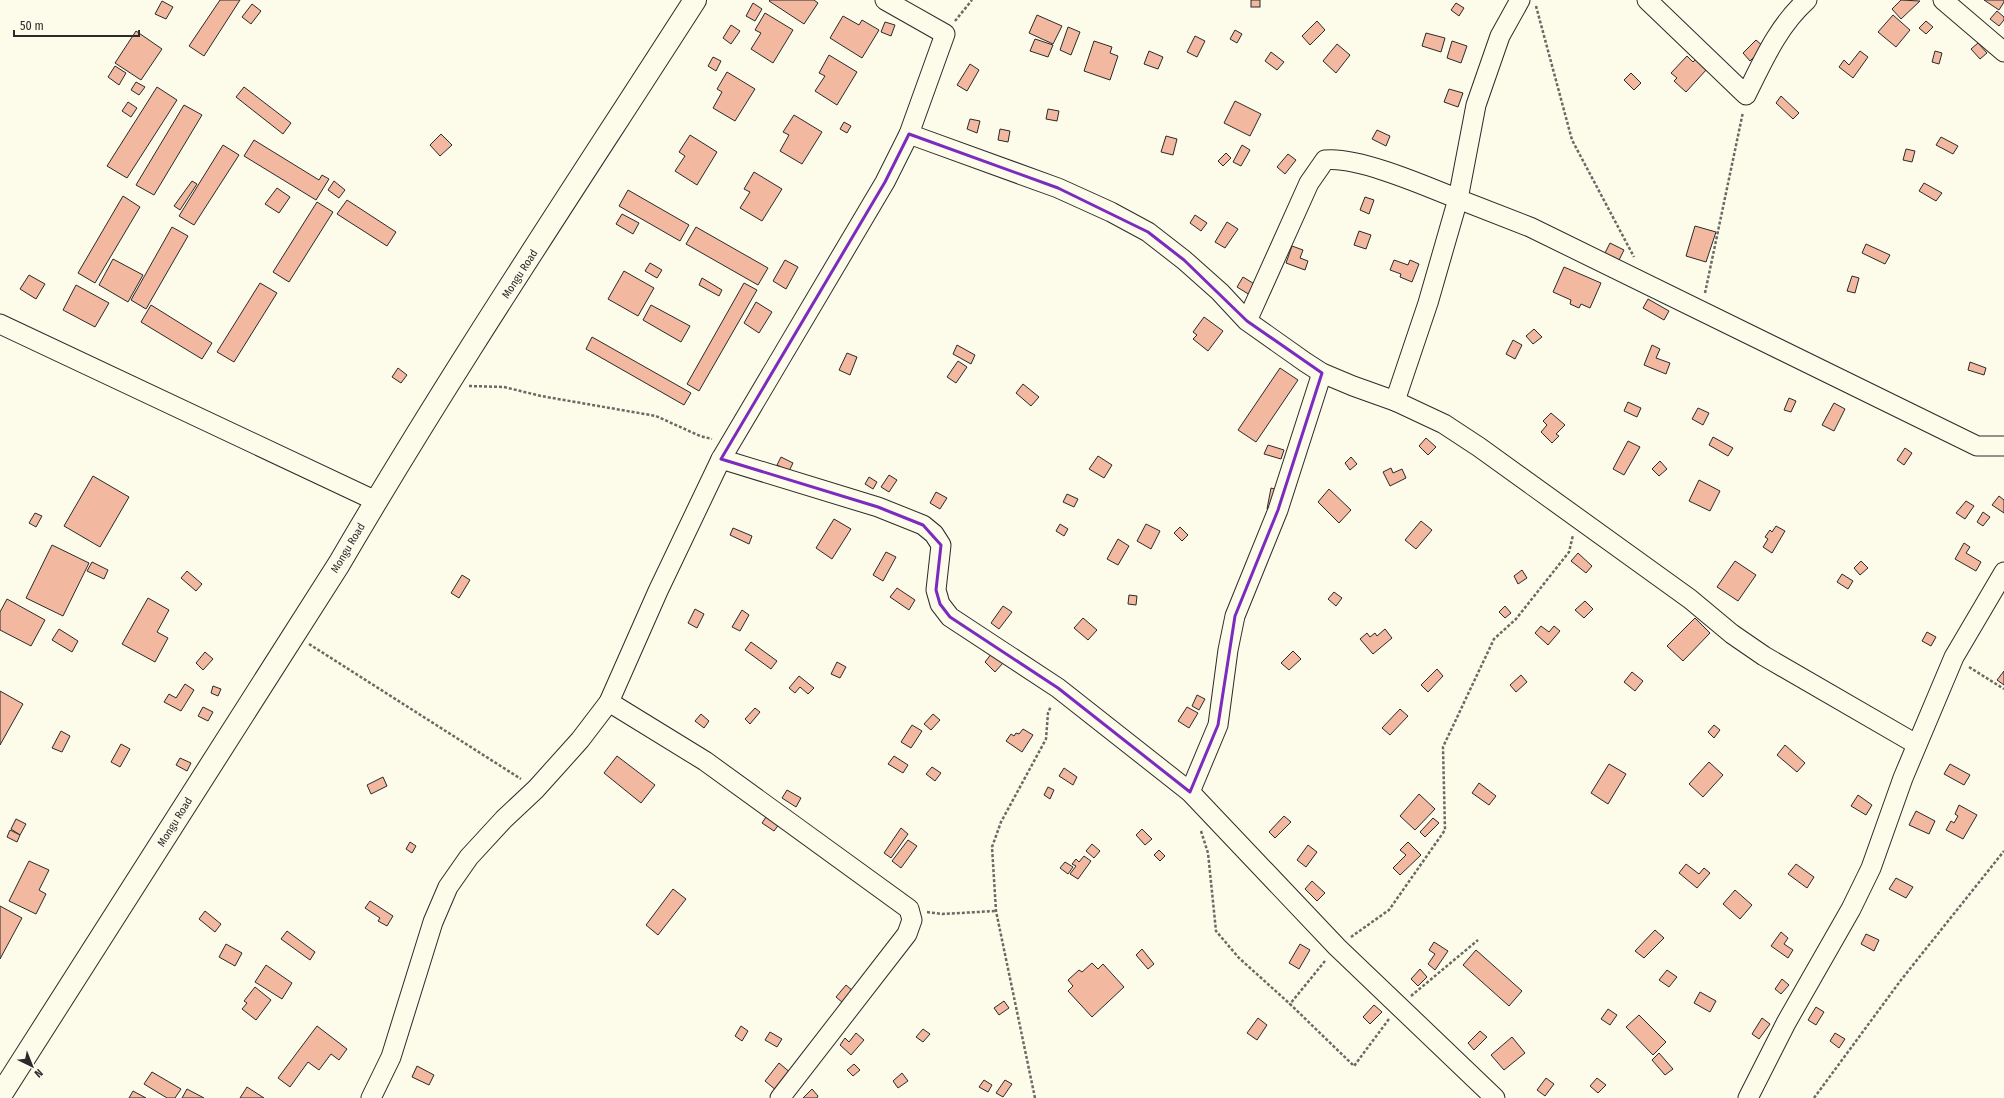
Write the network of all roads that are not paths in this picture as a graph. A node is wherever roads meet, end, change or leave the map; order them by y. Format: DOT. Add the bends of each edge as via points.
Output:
graph roads {
  1 [pos="695,0"];
  2 [pos="885,0"];
  3 [pos="1520,0"];
  4 [pos="1647,0"];
  5 [pos="1807,0"];
  6 [pos="1943,0"];
  7 [pos="2004,52"];
  8 [pos="909,134"];
  9 [pos="1458,199"];
  10 [pos="1247,320"];
  11 [pos="0,324"];
  12 [pos="1322,373"];
  13 [pos="1395,401"];
  14 [pos="2004,446"];
  15 [pos="721,460"];
  16 [pos="376,501"];
  17 [pos="2004,572"];
  18 [pos="609,702"];
  19 [pos="1916,744"];
  20 [pos="1190,792"];
  21 [pos="0,1096"];
  22 [pos="371,1098"];
  23 [pos="780,1098"];
  24 [pos="1495,1098"];
  25 [pos="1748,1098"];
  1 -- 16 [label="main road, Mongu Road"];
  2 -- 8 [label="street" via="945,34"];
  3 -- 9 [label="street" via="1500,36 1476,105"];
  4 -- 5 [label="street" via="1746,96 1776,36 1787,20"];
  6 -- 7 [label="street"];
  8 -- 10 [label="street" via="1058,188 1148,232 1220,292"];
  8 -- 15 [label="street" via="885,182"];
  9 -- 10 [label="street" via="1371,168 1335,159 1325,160 1309,183"];
  9 -- 13 [label="street" via="1428,303"];
  9 -- 14 [label="street" via="1530,227 1977,446"];
  10 -- 12 [label="street"];
  11 -- 16 [label="street"];
  12 -- 13 [label="street"];
  12 -- 20 [label="street" via="1278,510 1235,616 1218,725"];
  13 -- 19 [label="street" via="1444,424 1578,517 1764,656"];
  15 -- 18 [label="street" via="658,591"];
  15 -- 20 [label="street" via="878,507 923,525 934,534 941,545 936,590 940,604 950,617 1058,688"];
  16 -- 21 [label="main road, Mongu Road" via="112,924"];
  17 -- 19 [label="street" via="1954,657"];
  18 -- 22 [label="street" via="580,740 536,789 469,857 448,887 433,922 391,1057"];
  18 -- 23 [label="street" via="705,761 909,908 912,920 907,934"];
  19 -- 25 [label="street" via="1871,868"];
  20 -- 24 [label="street" via="1337,947"];
}
